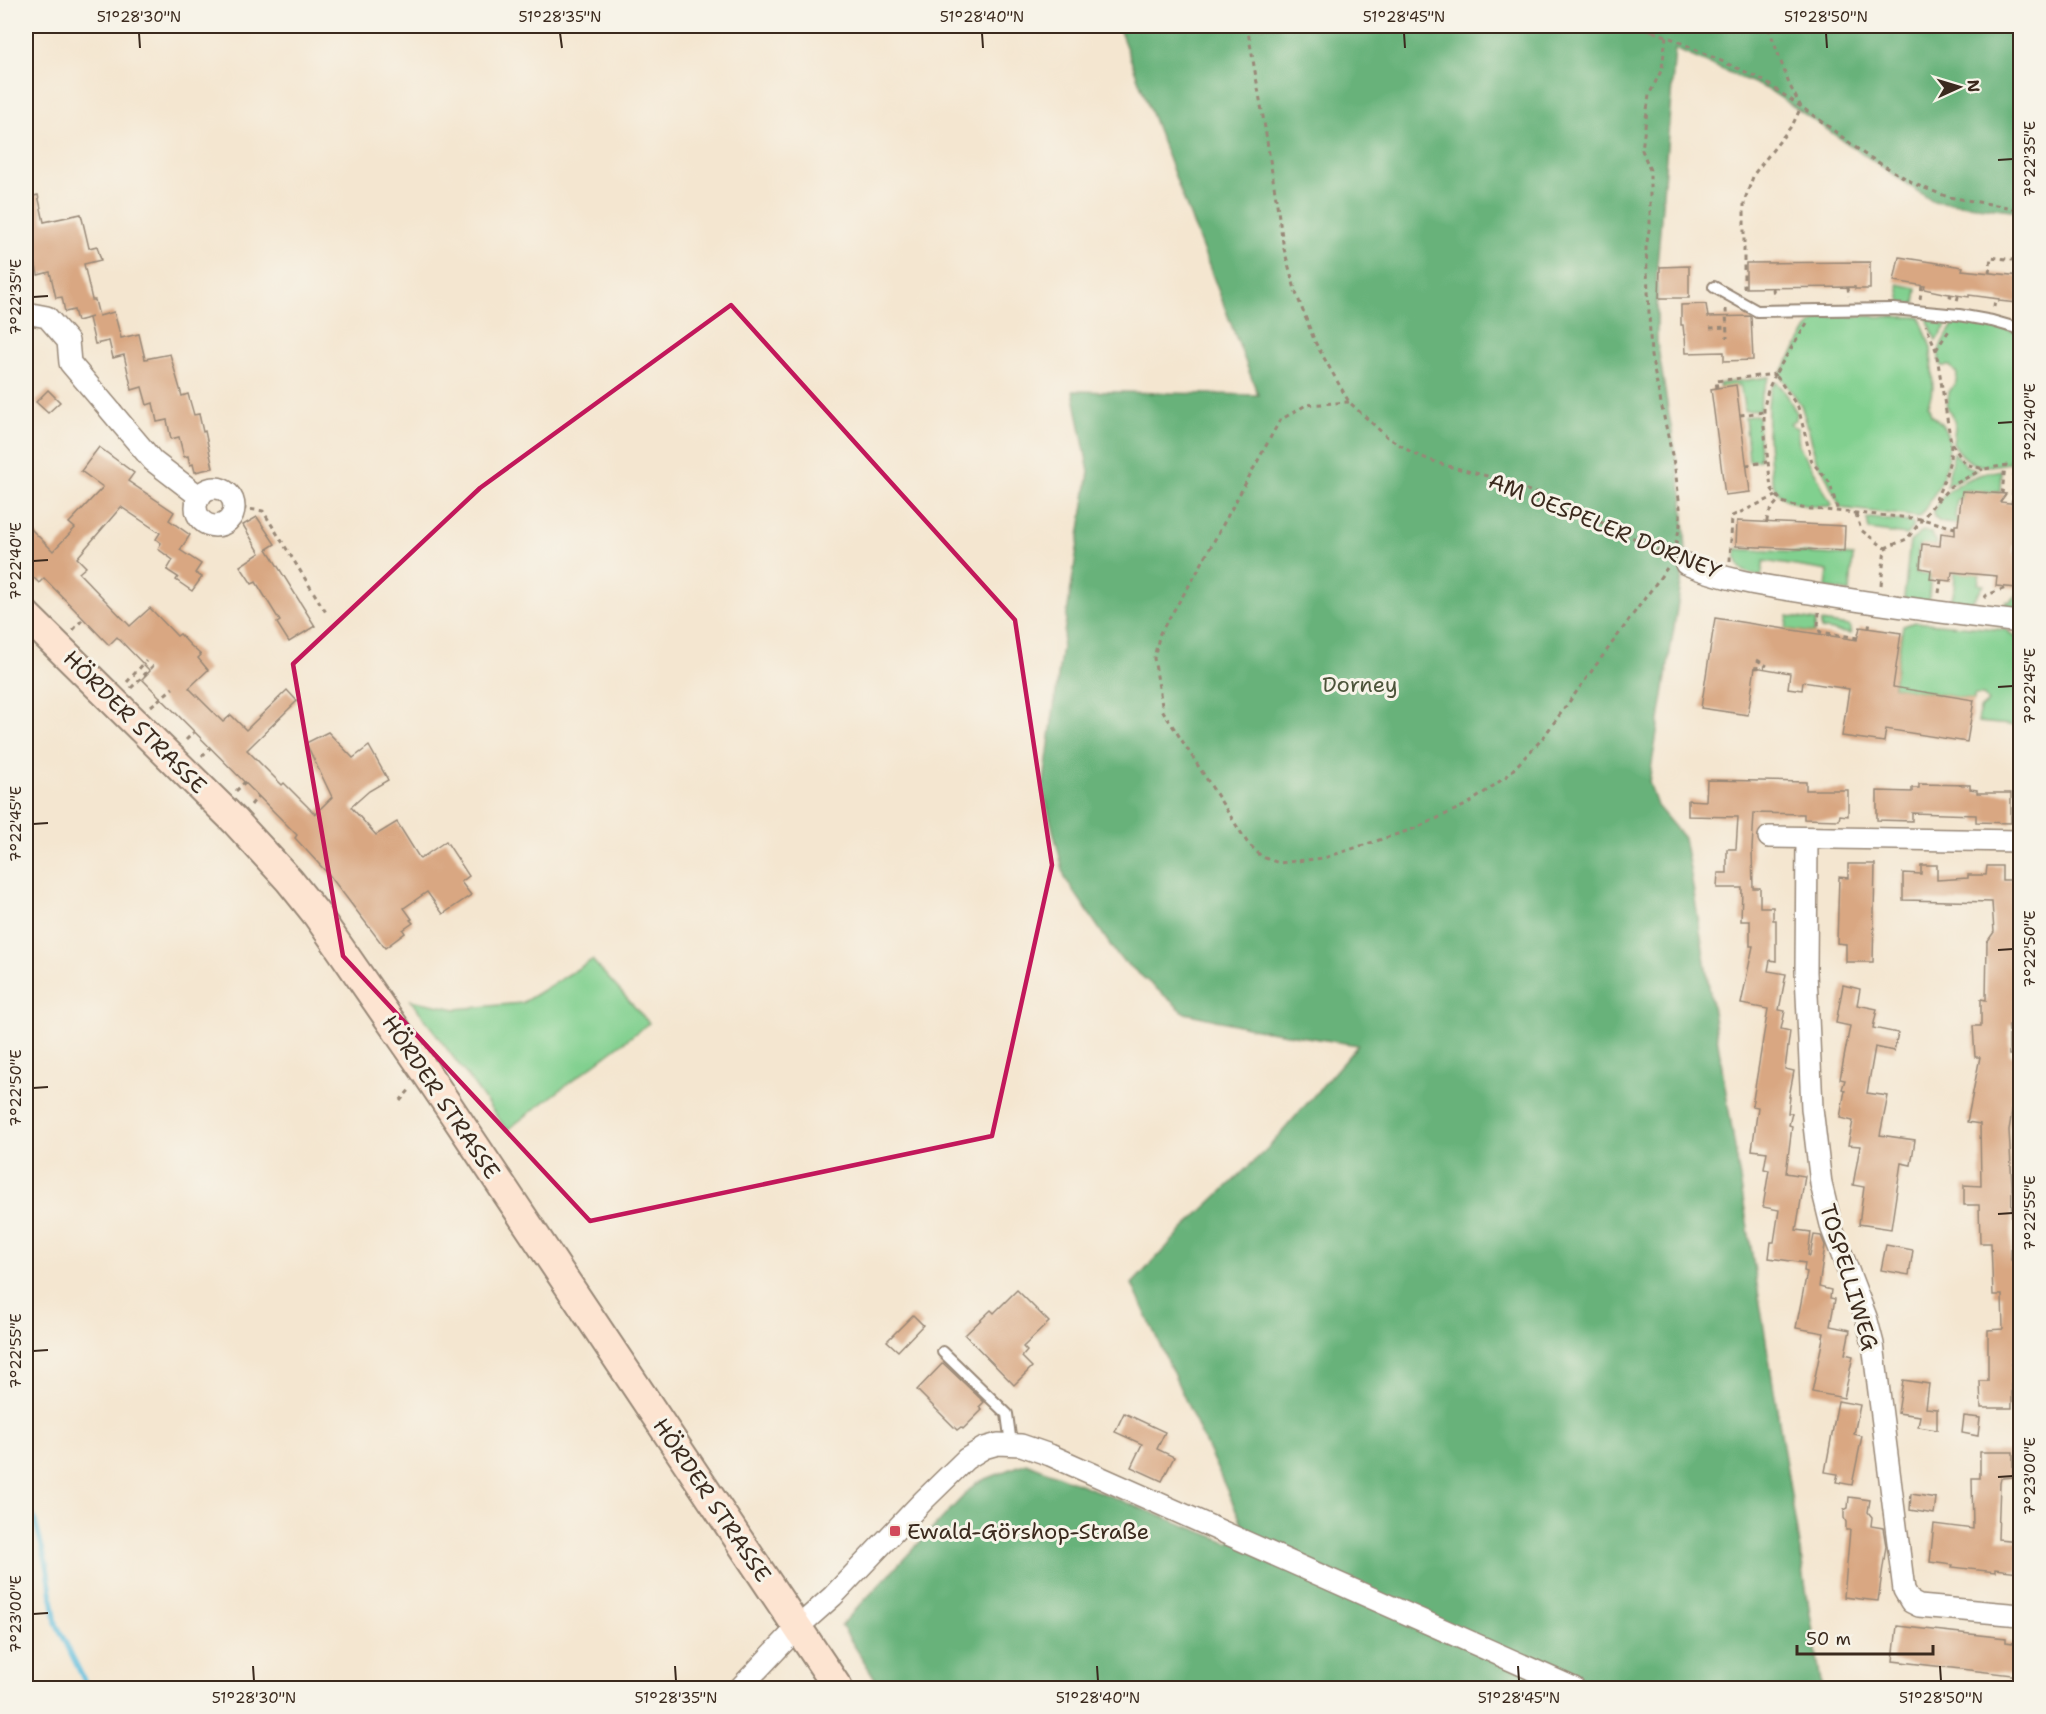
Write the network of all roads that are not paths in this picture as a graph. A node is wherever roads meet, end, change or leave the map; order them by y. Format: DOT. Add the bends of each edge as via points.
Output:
graph roads {
  1 [pos="1714,287"];
  2 [pos="26,313"];
  3 [pos="2020,329"];
  4 [pos="200,497"];
  5 [pos="1680,561"];
  6 [pos="26,615"];
  7 [pos="2020,622"];
  8 [pos="1769,837"];
  9 [pos="1807,838"];
  10 [pos="2020,841"];
  11 [pos="944,1352"];
  12 [pos="1011,1444"];
  13 [pos="2020,1615"];
  14 [pos="797,1628"];
  15 [pos="740,1689"];
  16 [pos="838,1689"];
  17 [pos="1574,1689"];
  1 -- 3 [label="lane" via="1757,311 1893,309 1959,315"];
  2 -- 4 [label="street" via="47,317 68,341 70,363 153,461"];
  4 -- 4 [label="street" via="197,514 204,522 220,525 231,517 230,497 222,490 212,489"];
  5 -- 7 [label="street, AM OESPELER DORNEY" via="1704,572 1874,612"];
  6 -- 14 [label="main road, HÖRDER STRASSE" via="235,821 317,915"];
  8 -- 9 [label="street"];
  9 -- 10 [label="street"];
  9 -- 13 [label="street, TOSPELLIWEG" via="1806,972 1821,1184 1832,1229 1873,1344 1904,1590 1911,1602 1919,1606"];
  11 -- 12 [label="lane" via="1007,1413"];
  12 -- 14 [label="street" via="984,1448 966,1459"];
  12 -- 17 [label="street" via="1050,1455"];
  14 -- 15 [label="street"];
  14 -- 16 [label="main road, HÖRDER STRASSE"];
}
